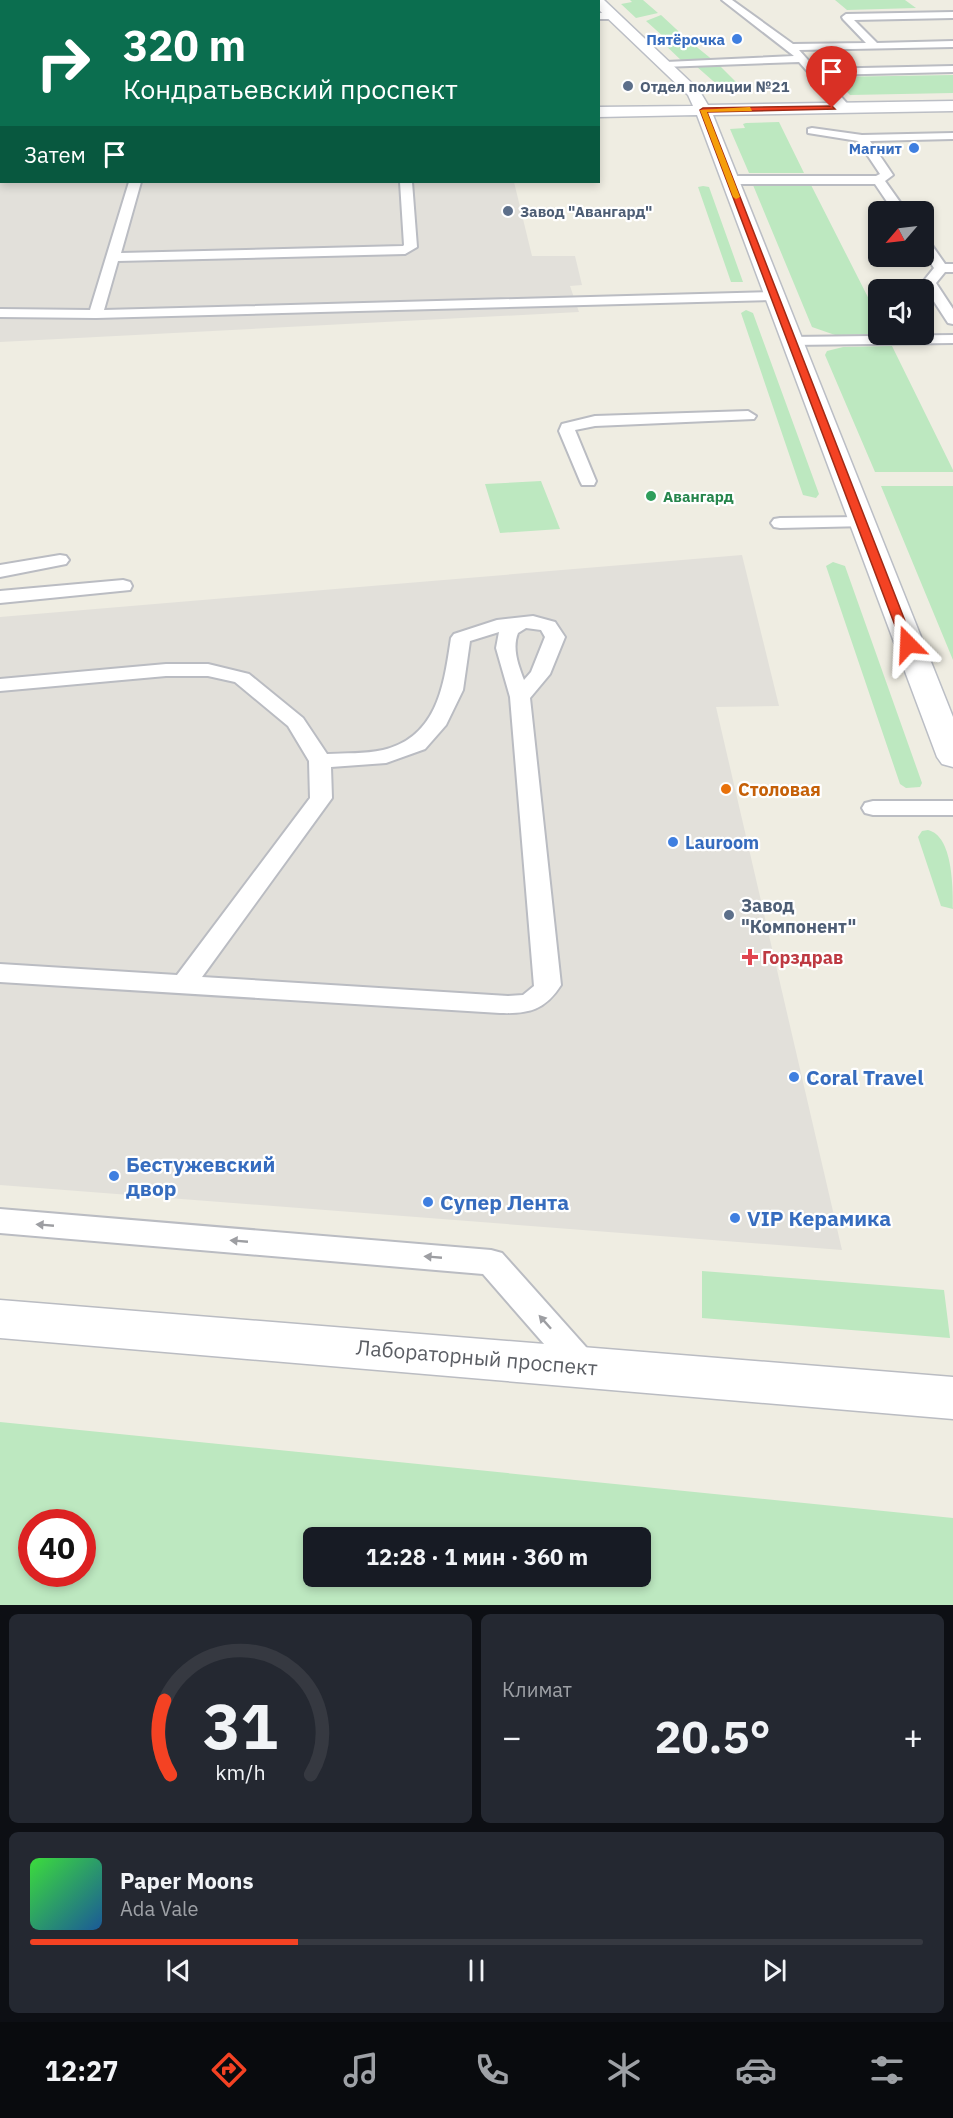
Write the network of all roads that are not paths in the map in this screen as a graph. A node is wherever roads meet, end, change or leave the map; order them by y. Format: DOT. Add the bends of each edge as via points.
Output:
graph roads {
  1 [pos="726,0"];
  2 [pos="600,3"];
  3 [pos="953,15"];
  4 [pos="600,16"];
  5 [pos="614,16"];
  6 [pos="953,44"];
  7 [pos="874,45"];
  8 [pos="791,47"];
  9 [pos="801,59"];
  10 [pos="666,65"];
  11 [pos="953,69"];
  12 [pos="814,72"];
  13 [pos="953,106"];
  14 [pos="846,108"];
  15 [pos="703,110"];
  16 [pos="600,112"];
  17 [pos="812,131"];
  18 [pos="953,136"];
  19 [pos="862,138"];
  20 [pos="730,180"];
  21 [pos="878,180"];
  22 [pos="135,183"];
  23 [pos="406,183"];
  24 [pos="893,201"];
  25 [pos="934,254"];
  26 [pos="112,257"];
  27 [pos="947,268"];
  28 [pos="774,296"];
  29 [pos="0,313"];
  30 [pos="96,314"];
  31 [pos="953,320"];
  32 [pos="953,339"];
  33 [pos="791,341"];
  34 [pos="748,416"];
  35 [pos="588,481"];
  36 [pos="861,522"];
  37 [pos="780,523"];
  38 [pos="60,560"];
  39 [pos="0,571"];
  40 [pos="123,586"];
  41 [pos="0,597"];
  42 [pos="516,625"];
  43 [pos="0,685"];
  44 [pos="520,697"];
  45 [pos="942,705"];
  46 [pos="953,757"];
  47 [pos="320,762"];
  48 [pos="873,808"];
  49 [pos="953,808"];
  50 [pos="0,973"];
  51 [pos="183,984"];
  52 [pos="0,1221"];
  53 [pos="0,1319"];
  54 [pos="583,1366"];
  55 [pos="953,1398"];
  1 -- 8 [label="lane"];
  2 -- 5 [label="street"];
  3 -- 7 [label="lane" via="846,17"];
  4 -- 5 [label="lane"];
  5 -- 10 [label="street"];
  6 -- 7 [label="lane"];
  7 -- 8 [label="lane"];
  8 -- 9 [label="lane"];
  9 -- 10 [label="lane"];
  9 -- 12 [label="lane"];
  10 -- 15 [label="street" via="694,93"];
  11 -- 12 [label="lane"];
  12 -- 14 [label="lane"];
  13 -- 14 [label="street"];
  14 -- 15 [label="street"];
  15 -- 16 [label="street"];
  15 -- 20 [label="street"];
  17 -- 19 [label="lane"];
  18 -- 19 [label="lane"];
  19 -- 21 [label="lane" via="886,175"];
  20 -- 21 [label="lane"];
  20 -- 28 [label="street"];
  21 -- 24 [label="lane"];
  22 -- 26 [label="lane"];
  23 -- 26 [label="lane" via="411,247 405,250"];
  25 -- 27 [label="lane"];
  26 -- 30 [label="lane"];
  27 -- 31 [label="lane" via="929,283"];
  28 -- 30 [label="lane"];
  28 -- 33 [label="street"];
  29 -- 30 [label="lane"];
  32 -- 33 [label="lane"];
  33 -- 36 [label="street"];
  34 -- 35 [label="lane" via="574,424 567,431"];
  36 -- 37 [label="lane"];
  36 -- 45 [label="street"];
  38 -- 39 [label="lane"];
  40 -- 41 [label="lane"];
  42 -- 44 [label="lane" via="506,637 510,674"];
  42 -- 44 [label="lane" via="540,622 555,631 540,674"];
  42 -- 47 [label="lane" via="497,626 460,638 453,690 435,725 417,744 386,756"];
  43 -- 47 [label="lane" via="166,670 208,670 242,678 296,722"];
  44 -- 51 [label="lane" via="548,985 543,995 532,1002 503,1004"];
  45 -- 46 [label="street"];
  47 -- 51 [label="lane" via="321,798"];
  48 -- 49 [label="lane"];
  50 -- 51 [label="lane"];
  54 -- 52 [label="lane, one-way" via="491,1262"];
  53 -- 54 [label="street, Лабораторный проспект"];
  54 -- 55 [label="street, Лабораторный проспект"];
}
